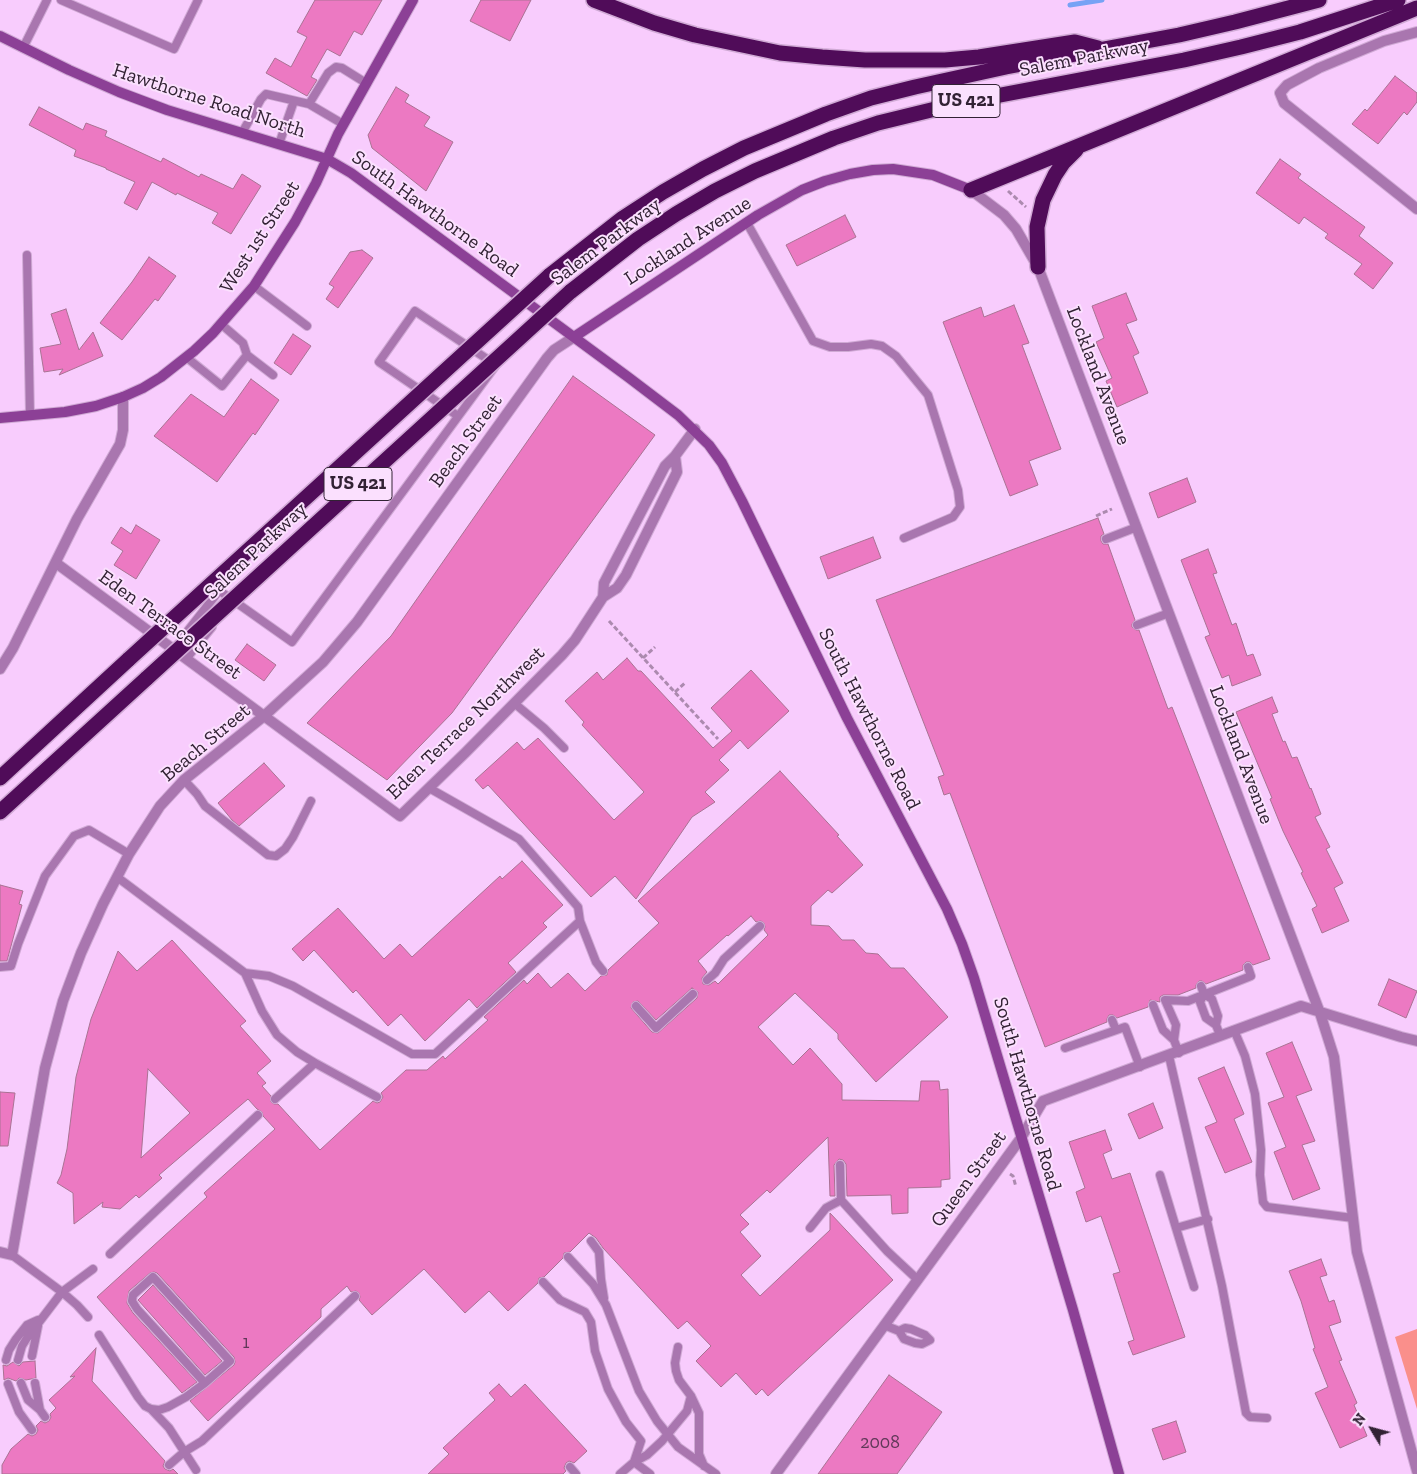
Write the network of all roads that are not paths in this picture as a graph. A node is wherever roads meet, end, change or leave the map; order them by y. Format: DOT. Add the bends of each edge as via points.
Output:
graph roads {
  1 [pos="46,0"];
  2 [pos="61,0"];
  3 [pos="198,0"];
  4 [pos="413,0"];
  5 [pos="594,0"];
  6 [pos="1318,0"];
  7 [pos="1398,0"];
  8 [pos="1417,8"];
  9 [pos="1417,32"];
  10 [pos="0,36"];
  11 [pos="23,48"];
  12 [pos="1104,49"];
  13 [pos="366,83"];
  14 [pos="294,101"];
  15 [pos="309,104"];
  16 [pos="343,124"];
  17 [pos="242,133"];
  18 [pos="279,144"];
  19 [pos="1085,144"];
  20 [pos="327,159"];
  21 [pos="970,190"];
  22 [pos="1417,209"];
  23 [pos="746,223"];
  24 [pos="28,254"];
  25 [pos="1038,267"];
  26 [pos="254,286"];
  27 [pos="221,324"];
  28 [pos="307,326"];
  29 [pos="574,337"];
  30 [pos="247,355"];
  31 [pos="186,357"];
  32 [pos="273,375"];
  33 [pos="123,398"];
  34 [pos="30,416"];
  35 [pos="458,416"];
  36 [pos="0,418"];
  37 [pos="695,429"];
  38 [pos="675,456"];
  39 [pos="1137,527"];
  40 [pos="904,538"];
  41 [pos="1106,539"];
  42 [pos="56,563"];
  43 [pos="204,580"];
  44 [pos="219,591"];
  45 [pos="603,597"];
  46 [pos="233,601"];
  47 [pos="1169,613"];
  48 [pos="1137,625"];
  49 [pos="173,649"];
  50 [pos="186,659"];
  51 [pos="0,669"];
  52 [pos="514,704"];
  53 [pos="264,716"];
  54 [pos="564,748"];
  55 [pos="0,778"];
  56 [pos="184,780"];
  57 [pos="429,788"];
  58 [pos="310,801"];
  59 [pos="0,812"];
  60 [pos="129,854"];
  61 [pos="117,876"];
  62 [pos="580,921"];
  63 [pos="760,926"];
  64 [pos="0,967"];
  65 [pos="1248,968"];
  66 [pos="604,971"];
  67 [pos="245,973"];
  68 [pos="707,980"];
  69 [pos="1201,986"];
  70 [pos="693,994"];
  71 [pos="1204,994"];
  72 [pos="1153,1005"];
  73 [pos="636,1006"];
  74 [pos="1320,1012"];
  75 [pos="1112,1020"];
  76 [pos="1216,1025"];
  77 [pos="1116,1030"];
  78 [pos="1234,1030"];
  79 [pos="1220,1035"];
  80 [pos="1174,1040"];
  81 [pos="1417,1040"];
  82 [pos="1065,1048"];
  83 [pos="1174,1054"];
  84 [pos="315,1063"];
  85 [pos="1140,1067"];
  86 [pos="377,1097"];
  87 [pos="275,1099"];
  88 [pos="258,1115"];
  89 [pos="1021,1138"];
  90 [pos="840,1165"];
  91 [pos="1160,1175"];
  92 [pos="841,1200"];
  93 [pos="1353,1218"];
  94 [pos="1208,1219"];
  95 [pos="810,1228"];
  96 [pos="1176,1228"];
  97 [pos="591,1241"];
  98 [pos="0,1252"];
  99 [pos="110,1254"];
  100 [pos="12,1255"];
  101 [pos="568,1257"];
  102 [pos="94,1269"];
  103 [pos="918,1280"];
  104 [pos="542,1282"];
  105 [pos="1194,1287"];
  106 [pos="62,1292"];
  107 [pos="355,1296"];
  108 [pos="606,1305"];
  109 [pos="88,1317"];
  110 [pos="40,1319"];
  111 [pos="884,1325"];
  112 [pos="899,1331"];
  113 [pos="99,1335"];
  114 [pos="678,1347"];
  115 [pos="32,1356"];
  116 [pos="6,1360"];
  117 [pos="18,1360"];
  118 [pos="21,1383"];
  119 [pos="35,1383"];
  120 [pos="205,1383"];
  121 [pos="8,1384"];
  122 [pos="691,1396"];
  123 [pos="151,1409"];
  124 [pos="40,1410"];
  125 [pos="45,1418"];
  126 [pos="1267,1418"];
  127 [pos="32,1430"];
  128 [pos="667,1434"];
  129 [pos="184,1452"];
  130 [pos="634,1462"];
  131 [pos="169,1465"];
  132 [pos="704,1466"];
  133 [pos="570,1467"];
  134 [pos="196,1470"];
  135 [pos="1417,1471"];
  136 [pos="576,1474"];
  137 [pos="620,1474"];
  138 [pos="650,1474"];
  139 [pos="716,1474"];
  140 [pos="776,1474"];
  141 [pos="1119,1474"];
  1 -- 11 [label="lane"];
  2 -- 3 [label="lane" via="174,48"];
  4 -- 13 [label="main road, West 1st Street"];
  5 -- 12 [label="highway" via="695,35 780,53 865,60 945,60 1075,42"];
  6 -- 12 [label="highway, Salem Parkway / US 421" via="1235,22"];
  7 -- 59 [label="highway, Salem Parkway / US 421, bridge" via="1300,32 1241,47 955,104 878,123 755,171 684,209 638,239 570,292"];
  8 -- 19 [label="highway"];
  9 -- 22 [label="street" via="1384,41 1319,68 1287,85 1280,93 1284,103"];
  10 -- 11 [label="main road, Hawthorne Road North"];
  11 -- 17 [label="main road, Hawthorne Road North" via="118,92"];
  12 -- 55 [label="highway, Salem Parkway / US 421, bridge" via="1006,67 871,98 785,130 703,169 623,218 550,276"];
  13 -- 15 [label="lane" via="336,67 328,73"];
  13 -- 16 [label="main road, West 1st Street"];
  14 -- 15 [label="lane"];
  14 -- 17 [label="lane" via="266,94"];
  14 -- 18 [label="lane"];
  15 -- 16 [label="lane"];
  16 -- 20 [label="main road, West 1st Street"];
  17 -- 18 [label="main road, Hawthorne Road North"];
  18 -- 20 [label="main road, Hawthorne Road North"];
  19 -- 21 [label="highway"];
  19 -- 25 [label="highway" via="1063,163 1043,200 1037,228"];
  20 -- 26 [label="main road, West 1st Street" via="294,222"];
  20 -- 29 [label="main road, South Hawthorne Road" via="351,173"];
  21 -- 23 [label="main road, Lockland Avenue" via="933,175 893,169 874,170 850,174 802,190"];
  21 -- 25 [label="street, Lockland Avenue" via="1004,215"];
  23 -- 29 [label="main road, Lockland Avenue"];
  23 -- 40 [label="lane" via="813,341 830,347 882,346 896,356 928,395 958,490 960,507 953,517"];
  24 -- 34 [label="lane"];
  25 -- 39 [label="street, Lockland Avenue"];
  26 -- 27 [label="main road, West 1st Street"];
  26 -- 28 [label="lane"];
  27 -- 30 [label="lane" via="243,343"];
  27 -- 31 [label="main road, West 1st Street"];
  29 -- 37 [label="main road, South Hawthorne Road"];
  29 -- 53 [label="street, Beach Street" via="547,358 357,622 323,662"];
  30 -- 31 [label="lane" via="222,386"];
  30 -- 32 [label="lane"];
  31 -- 33 [label="main road, West 1st Street" via="144,388"];
  33 -- 34 [label="main road, West 1st Street" via="65,412"];
  33 -- 42 [label="street" via="120,444"];
  34 -- 36 [label="main road, West 1st Street"];
  35 -- 35 [label="lane" via="496,366 415,312 380,362"];
  35 -- 46 [label="lane" via="292,642"];
  37 -- 38 [label="street, Eden Terrace Northwest"];
  37 -- 89 [label="main road, South Hawthorne Road" via="732,481 847,718 947,909 974,978"];
  38 -- 45 [label="street, Eden Terrace Northwest" via="665,466 604,583"];
  38 -- 45 [label="street, Eden Terrace Northwest" via="677,472 626,575 617,588"];
  39 -- 41 [label="lane"];
  39 -- 47 [label="street, Lockland Avenue"];
  42 -- 49 [label="street, Eden Terrace Street"];
  42 -- 51 [label="street"];
  43 -- 44 [label="lane"];
  44 -- 46 [label="lane"];
  44 -- 49 [label="lane"];
  45 -- 52 [label="street, Eden Terrace Northwest" via="575,640"];
  46 -- 50 [label="lane"];
  47 -- 48 [label="lane"];
  47 -- 74 [label="street, Lockland Avenue"];
  49 -- 50 [label="street, Eden Terrace Street"];
  50 -- 53 [label="street, Eden Terrace Street"];
  52 -- 54 [label="lane"];
  52 -- 57 [label="street, Eden Terrace Northwest"];
  53 -- 56 [label="street, Beach Street"];
  53 -- 57 [label="street, Eden Terrace Northwest" via="400,816"];
  56 -- 58 [label="lane" via="205,806 268,855 276,856 285,850"];
  56 -- 60 [label="street, Beach Street" via="160,806"];
  57 -- 62 [label="lane" via="519,839 578,907"];
  60 -- 61 [label="street, Beach Street"];
  60 -- 64 [label="lane" via="88,830 74,836 45,876 11,966"];
  61 -- 67 [label="lane"];
  61 -- 100 [label="street, Beach Street" via="81,953 63,1001 45,1068"];
  62 -- 66 [label="lane" via="596,962"];
  62 -- 67 [label="lane" via="435,1054 412,1054 293,986 270,976"];
  63 -- 68 [label="lane" via="724,959"];
  65 -- 71 [label="lane" via="1251,976"];
  67 -- 84 [label="lane" via="277,1035"];
  69 -- 71 [label="lane"];
  70 -- 73 [label="lane" via="656,1028"];
  71 -- 76 [label="lane" via="1212,999 1216,1009"];
  71 -- 76 [label="lane" via="1200,1002 1206,1018"];
  71 -- 80 [label="lane" via="1188,1001 1165,1000 1176,1025"];
  72 -- 80 [label="lane" via="1163,1030"];
  74 -- 78 [label="street, Queen Street" via="1301,1006"];
  74 -- 81 [label="street, Queen Street"];
  74 -- 93 [label="street, Lockland Avenue" via="1334,1057"];
  75 -- 77 [label="lane"];
  76 -- 79 [label="lane"];
  77 -- 82 [label="lane"];
  77 -- 85 [label="lane" via="1124,1027"];
  78 -- 79 [label="street, Queen Street"];
  78 -- 93 [label="lane" via="1255,1094 1263,1202 1267,1207"];
  79 -- 83 [label="street, Queen Street"];
  80 -- 83 [label="lane"];
  83 -- 85 [label="street, Queen Street"];
  83 -- 94 [label="lane"];
  84 -- 86 [label="lane"];
  84 -- 87 [label="lane"];
  85 -- 89 [label="street, Queen Street" via="1043,1102"];
  88 -- 99 [label="lane"];
  89 -- 103 [label="street, Queen Street"];
  89 -- 141 [label="main road, South Hawthorne Road"];
  90 -- 92 [label="lane"];
  91 -- 96 [label="lane"];
  92 -- 95 [label="lane" via="826,1208"];
  92 -- 103 [label="lane"];
  93 -- 135 [label="street, Lockland Avenue" via="1357,1252"];
  94 -- 96 [label="lane"];
  94 -- 126 [label="lane" via="1246,1413 1250,1417"];
  96 -- 105 [label="lane"];
  97 -- 108 [label="lane" via="599,1252 600,1279"];
  98 -- 100 [label="street"];
  100 -- 106 [label="lane"];
  101 -- 108 [label="lane" via="593,1284"];
  102 -- 106 [label="lane"];
  103 -- 111 [label="street, Queen Street"];
  104 -- 130 [label="lane" via="560,1300 585,1312 591,1322 595,1351 608,1389 626,1422 641,1440"];
  106 -- 109 [label="lane"];
  106 -- 110 [label="lane"];
  107 -- 129 [label="lane" via="202,1441"];
  108 -- 128 [label="lane" via="639,1391"];
  110 -- 115 [label="lane"];
  110 -- 116 [label="lane" via="27,1325 16,1338"];
  110 -- 117 [label="lane" via="22,1346"];
  111 -- 112 [label="lane"];
  111 -- 140 [label="street, Queen Street"];
  113 -- 123 [label="lane" via="138,1397"];
  114 -- 122 [label="lane" via="676,1372"];
  118 -- 124 [label="lane" via="28,1400"];
  119 -- 124 [label="lane"];
  120 -- 120 [label="lane" via="230,1361 153,1277 133,1295 132,1301"];
  120 -- 123 [label="lane" via="168,1407"];
  121 -- 127 [label="lane" via="19,1412"];
  122 -- 128 [label="lane" via="687,1411"];
  122 -- 132 [label="lane" via="699,1413 699,1454"];
  123 -- 129 [label="lane" via="169,1428"];
  124 -- 125 [label="lane"];
  128 -- 130 [label="lane" via="647,1455"];
  128 -- 132 [label="lane" via="678,1447"];
  129 -- 131 [label="lane"];
  129 -- 134 [label="lane"];
  130 -- 137 [label="lane"];
  130 -- 138 [label="lane"];
  132 -- 139 [label="lane"];
  133 -- 136 [label="lane"];
}
